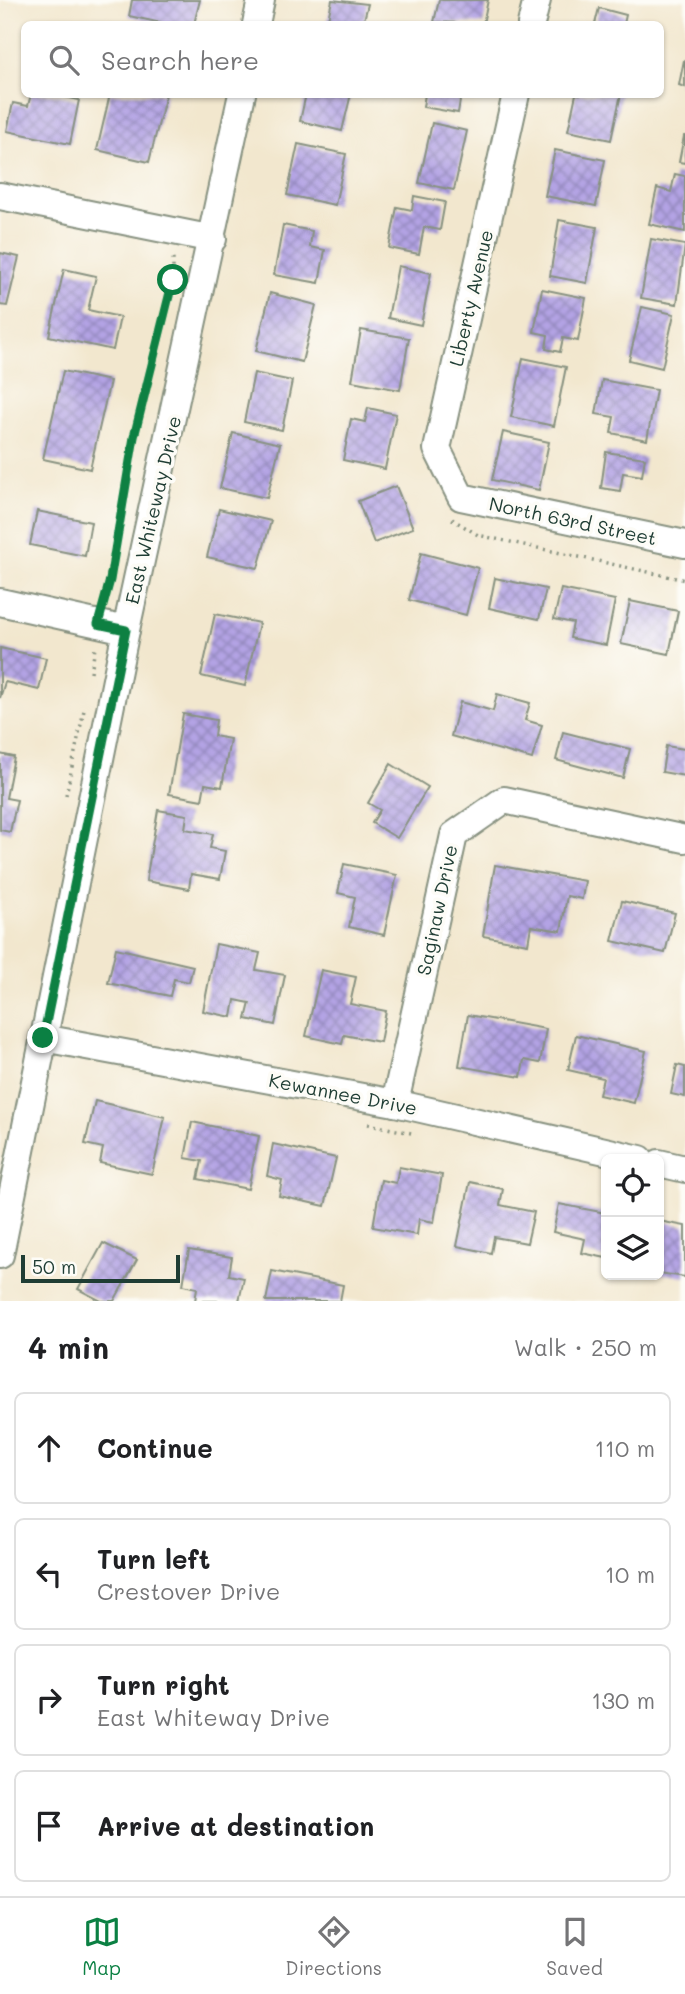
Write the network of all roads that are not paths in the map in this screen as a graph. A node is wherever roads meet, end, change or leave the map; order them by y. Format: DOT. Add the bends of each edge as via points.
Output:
graph roads {
  1 [pos="261,0"];
  2 [pos="537,0"];
  3 [pos="257,21"];
  4 [pos="532,21"];
  5 [pos="241,98"];
  6 [pos="515,98"];
  7 [pos="0,196"];
  8 [pos="213,239"];
  9 [pos="454,505"];
  10 [pos="684,538"];
  11 [pos="0,602"];
  12 [pos="126,630"];
  13 [pos="685,839"];
  14 [pos="43,1038"];
  15 [pos="395,1103"];
  16 [pos="618,1154"];
  17 [pos="664,1164"];
  18 [pos="685,1170"];
  19 [pos="0,1255"];
  1 -- 3 [label="street"];
  2 -- 4 [label="street"];
  5 -- 8 [label="street, East Whiteway Drive"];
  6 -- 9 [label="street, Liberty Avenue" via="437,449"];
  7 -- 8 [label="street"];
  8 -- 12 [label="street, East Whiteway Drive"];
  9 -- 10 [label="street, North 63rd Street"];
  11 -- 12 [label="street"];
  12 -- 14 [label="street, East Whiteway Drive"];
  13 -- 15 [label="street, Saginaw Drive" via="504,800 454,835"];
  14 -- 15 [label="street, Kewannee Drive"];
  14 -- 19 [label="street, East Whiteway Drive"];
  15 -- 16 [label="street, Kewannee Drive"];
  17 -- 18 [label="street"];
}
